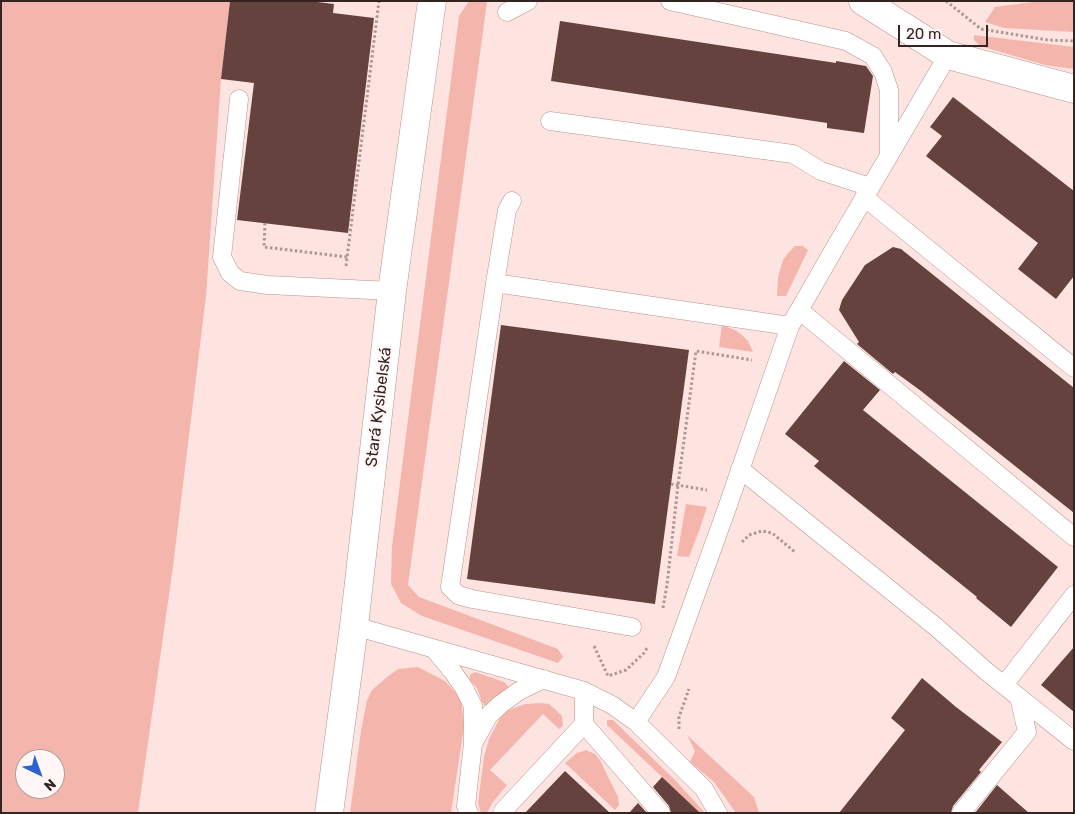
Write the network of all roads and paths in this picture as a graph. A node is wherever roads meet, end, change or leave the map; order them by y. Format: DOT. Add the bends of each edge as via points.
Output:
graph roads {
  1 [pos="379,1"];
  2 [pos="432,1"];
  3 [pos="528,1"];
  4 [pos="670,1"];
  5 [pos="863,1"];
  6 [pos="946,1"];
  7 [pos="887,8"];
  8 [pos="507,12"];
  9 [pos="1074,41"];
  10 [pos="948,55"];
  11 [pos="1074,89"];
  12 [pos="239,99"];
  13 [pos="550,121"];
  14 [pos="889,155"];
  15 [pos="867,192"];
  16 [pos="512,201"];
  17 [pos="265,223"];
  18 [pos="347,256"];
  19 [pos="495,283"];
  20 [pos="343,288"];
  21 [pos="392,291"];
  22 [pos="798,310"];
  23 [pos="790,326"];
  24 [pos="777,364"];
  25 [pos="1074,368"];
  26 [pos="740,469"];
  27 [pos="671,484"];
  28 [pos="678,485"];
  29 [pos="713,492"];
  30 [pos="1074,537"];
  31 [pos="739,551"];
  32 [pos="795,552"];
  33 [pos="1074,595"];
  34 [pos="663,610"];
  35 [pos="354,626"];
  36 [pos="632,627"];
  37 [pos="648,646"];
  38 [pos="432,648"];
  39 [pos="608,676"];
  40 [pos="544,679"];
  41 [pos="692,680"];
  42 [pos="1004,686"];
  43 [pos="584,691"];
  44 [pos="1019,698"];
  45 [pos="636,722"];
  46 [pos="584,724"];
  47 [pos="679,733"];
  48 [pos="1074,741"];
  49 [pos="473,743"];
  50 [pos="329,813"];
  51 [pos="469,813"];
  52 [pos="503,813"];
  53 [pos="661,813"];
  54 [pos="718,813"];
  55 [pos="961,813"];
  1 -- 18 [label="path"];
  2 -- 21 [label="street, Stará Kysibelská"];
  3 -- 8 [label="lane"];
  4 -- 14 [label="lane" via="846,41 873,56 889,90"];
  5 -- 7 [label="street"];
  6 -- 9 [label="path" via="981,29"];
  7 -- 10 [label="street"];
  10 -- 11 [label="street"];
  10 -- 14 [label="lane"];
  12 -- 20 [label="lane" via="222,258 230,273 240,281 268,285"];
  13 -- 15 [label="lane" via="793,154 821,172"];
  14 -- 15 [label="lane"];
  15 -- 22 [label="lane"];
  15 -- 25 [label="lane"];
  16 -- 19 [label="lane" via="507,210"];
  17 -- 18 [label="path" via="264,247"];
  18 -- 20 [label="path"];
  19 -- 23 [label="lane"];
  19 -- 36 [label="lane" via="450,587 458,596 472,600"];
  20 -- 21 [label="lane"];
  21 -- 35 [label="street, Stará Kysibelská"];
  22 -- 23 [label="lane"];
  22 -- 30 [label="lane"];
  23 -- 24 [label="lane"];
  24 -- 26 [label="lane"];
  24 -- 28 [label="path" via="696,351"];
  26 -- 42 [label="lane"];
  26 -- 45 [label="lane" via="666,677"];
  27 -- 28 [label="path"];
  28 -- 29 [label="path"];
  28 -- 34 [label="path"];
  31 -- 32 [label="path" via="749,535 762,531 772,533"];
  33 -- 42 [label="lane"];
  35 -- 38 [label="lane"];
  35 -- 50 [label="street, Stará Kysibelská"];
  37 -- 39 [label="path" via="626,670"];
  38 -- 40 [label="lane"];
  38 -- 49 [label="lane" via="453,672 473,706"];
  40 -- 43 [label="lane"];
  40 -- 49 [label="lane" via="501,704 490,715"];
  41 -- 47 [label="path" via="679,718"];
  42 -- 44 [label="lane"];
  43 -- 45 [label="lane"];
  43 -- 46 [label="lane"];
  44 -- 48 [label="lane"];
  44 -- 55 [label="lane" via="1027,732"];
  45 -- 54 [label="lane" via="704,790"];
  46 -- 52 [label="lane"];
  46 -- 53 [label="lane"];
  49 -- 51 [label="lane" via="466,806"];
}
